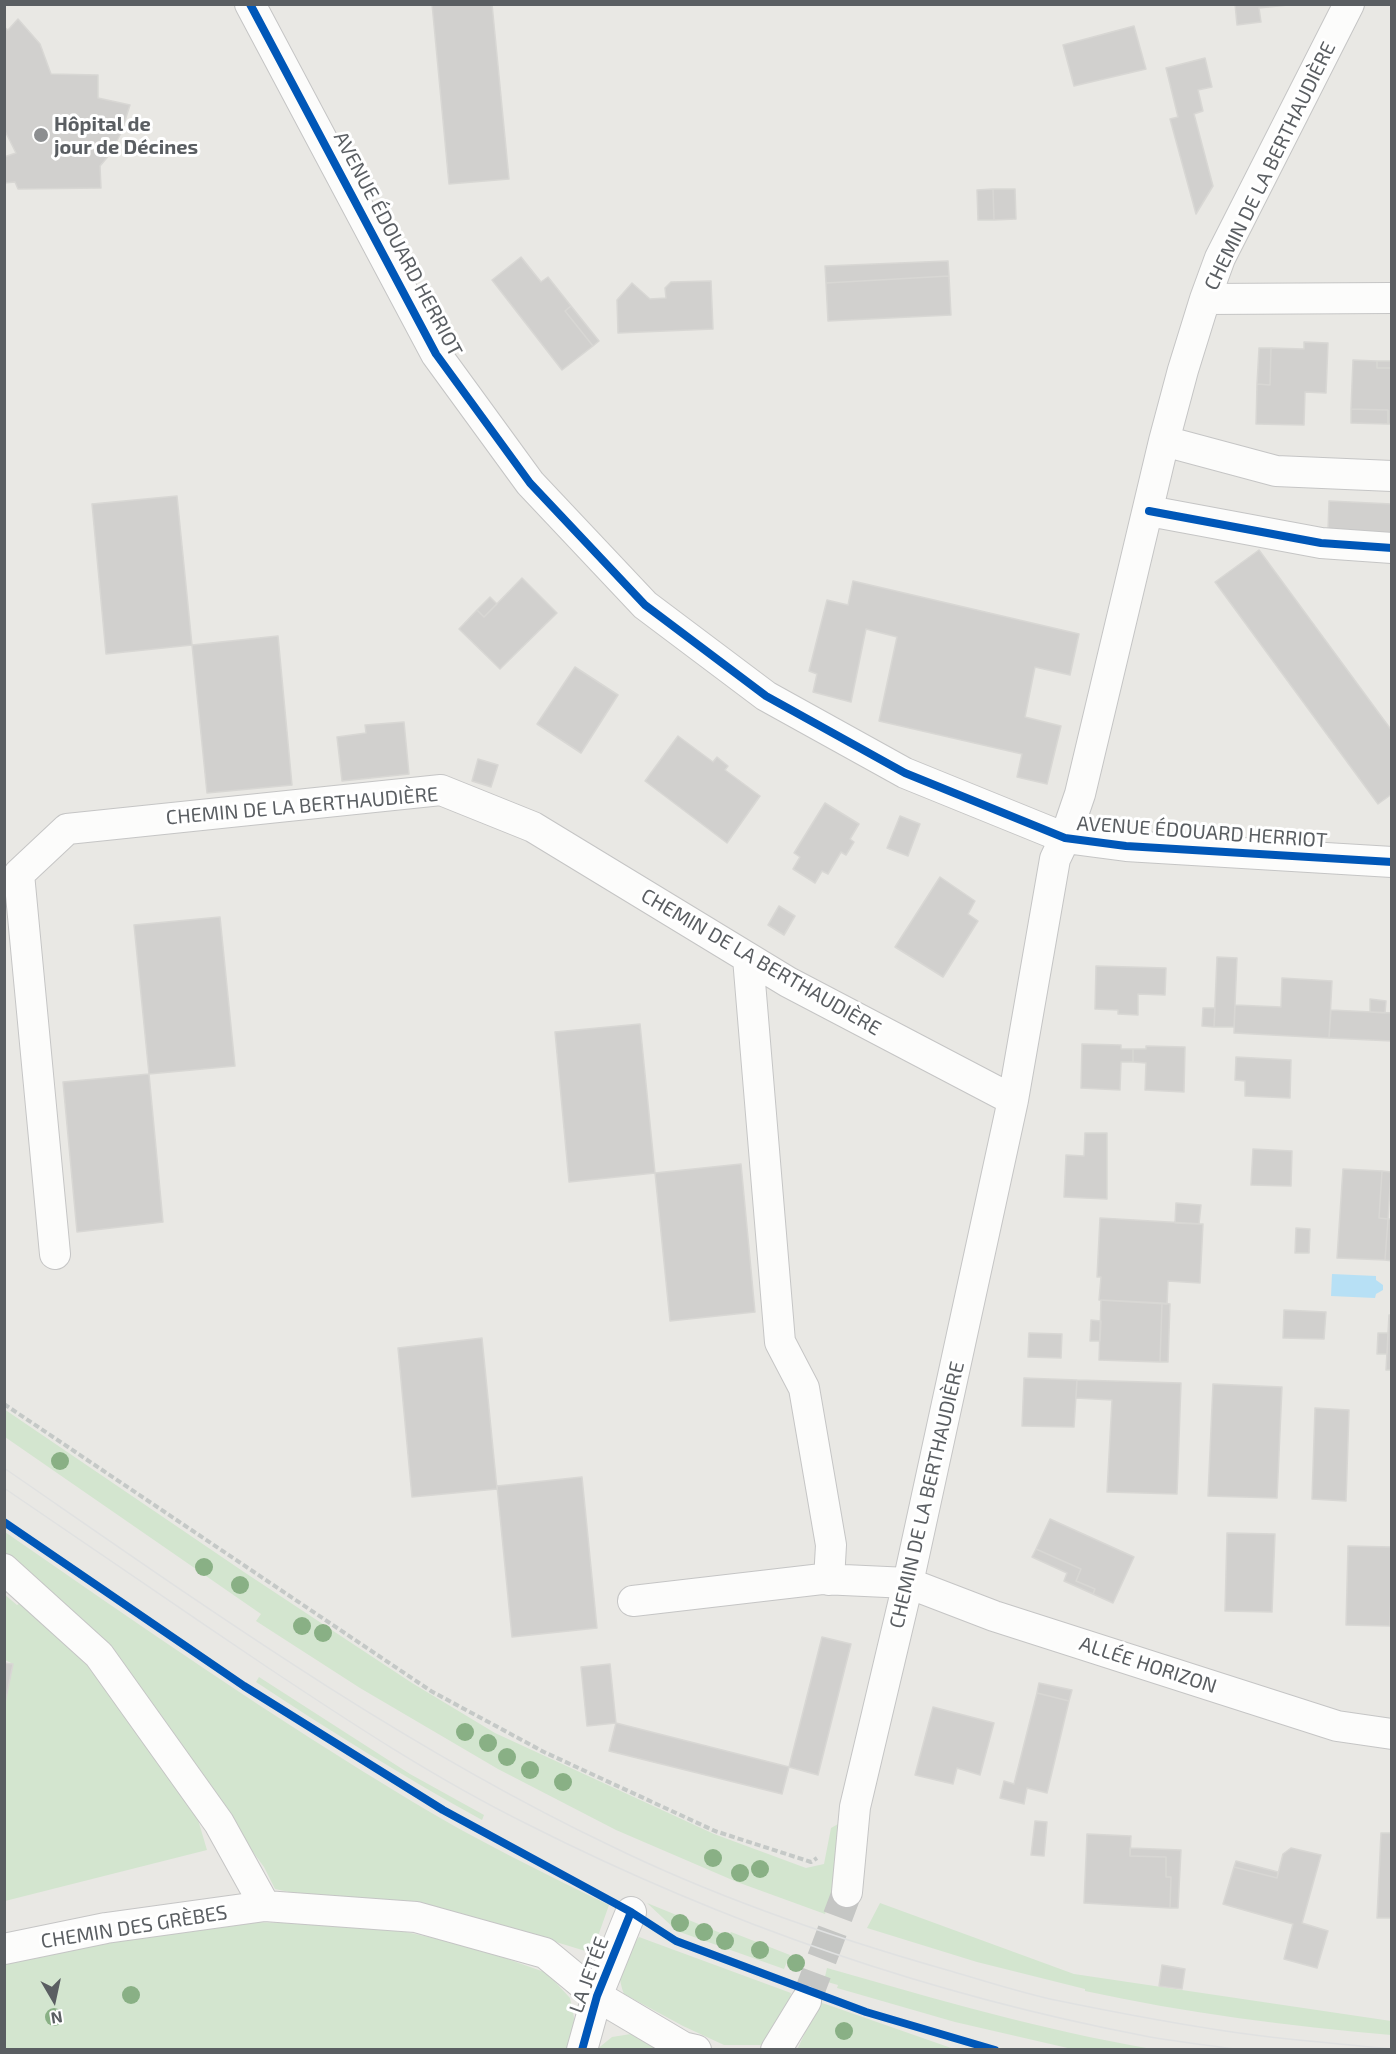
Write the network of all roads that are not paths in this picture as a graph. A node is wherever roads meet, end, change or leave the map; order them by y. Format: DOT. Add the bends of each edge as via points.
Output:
graph roads {
  1 [pos="250,4"];
  2 [pos="1349,4"];
  3 [pos="1392,298"];
  4 [pos="1205,299"];
  5 [pos="1164,441"];
  6 [pos="1392,476"];
  7 [pos="1149,511"];
  8 [pos="1392,548"];
  9 [pos="1065,838"];
  10 [pos="1392,862"];
  11 [pos="748,958"];
  12 [pos="1013,1100"];
  13 [pos="55,1254"];
  14 [pos="4,1569"];
  15 [pos="829,1580"];
  16 [pos="908,1583"];
  17 [pos="633,1601"];
  18 [pos="1392,1734"];
  19 [pos="847,1892"];
  20 [pos="265,1906"];
  21 [pos="631,1912"];
  22 [pos="4,1949"];
  23 [pos="597,1996"];
  24 [pos="806,2001"];
  25 [pos="582,2049"];
  26 [pos="696,2049"];
  27 [pos="776,2049"];
  1 -- 9 [label="street, AVENUE ÉDOUARD HERRIOT" via="436,354 530,483 645,605 766,696 905,773"];
  2 -- 4 [label="street, CHEMIN DE LA BERTHAUDIÈRE" via="1220,258"];
  3 -- 4 [label="street"];
  4 -- 5 [label="street, CHEMIN DE LA BERTHAUDIÈRE"];
  5 -- 6 [label="street" via="1276,471"];
  5 -- 7 [label="street, CHEMIN DE LA BERTHAUDIÈRE"];
  7 -- 8 [label="street" via="1321,543"];
  7 -- 9 [label="street, CHEMIN DE LA BERTHAUDIÈRE" via="1080,794"];
  9 -- 10 [label="street, AVENUE ÉDOUARD HERRIOT" via="1126,846"];
  9 -- 12 [label="street, CHEMIN DE LA BERTHAUDIÈRE" via="1055,859"];
  11 -- 12 [label="street, CHEMIN DE LA BERTHAUDIÈRE"];
  11 -- 13 [label="street, CHEMIN DE LA BERTHAUDIÈRE" via="533,827 441,790 67,829 19,874"];
  11 -- 15 [label="street" via="780,1342 804,1388 831,1545"];
  12 -- 16 [label="street, CHEMIN DE LA BERTHAUDIÈRE"];
  14 -- 20 [label="street" via="99,1655 219,1823"];
  15 -- 16 [label="street, ALLÉE HORIZON"];
  15 -- 17 [label="street, ALLÉE HORIZON"];
  16 -- 18 [label="street, ALLÉE HORIZON" via="994,1616 1337,1725"];
  16 -- 19 [label="street, CHEMIN DE LA BERTHAUDIÈRE" via="855,1807"];
  20 -- 22 [label="street, CHEMIN DES GRÈBES" via="106,1928"];
  20 -- 23 [label="street" via="416,1917 545,1953"];
  21 -- 23 [label="street, LA JETÉE"];
  23 -- 25 [label="street, LA JETÉE"];
  23 -- 26 [label="street" via="683,2048"];
  24 -- 27 [label="street"];
}
